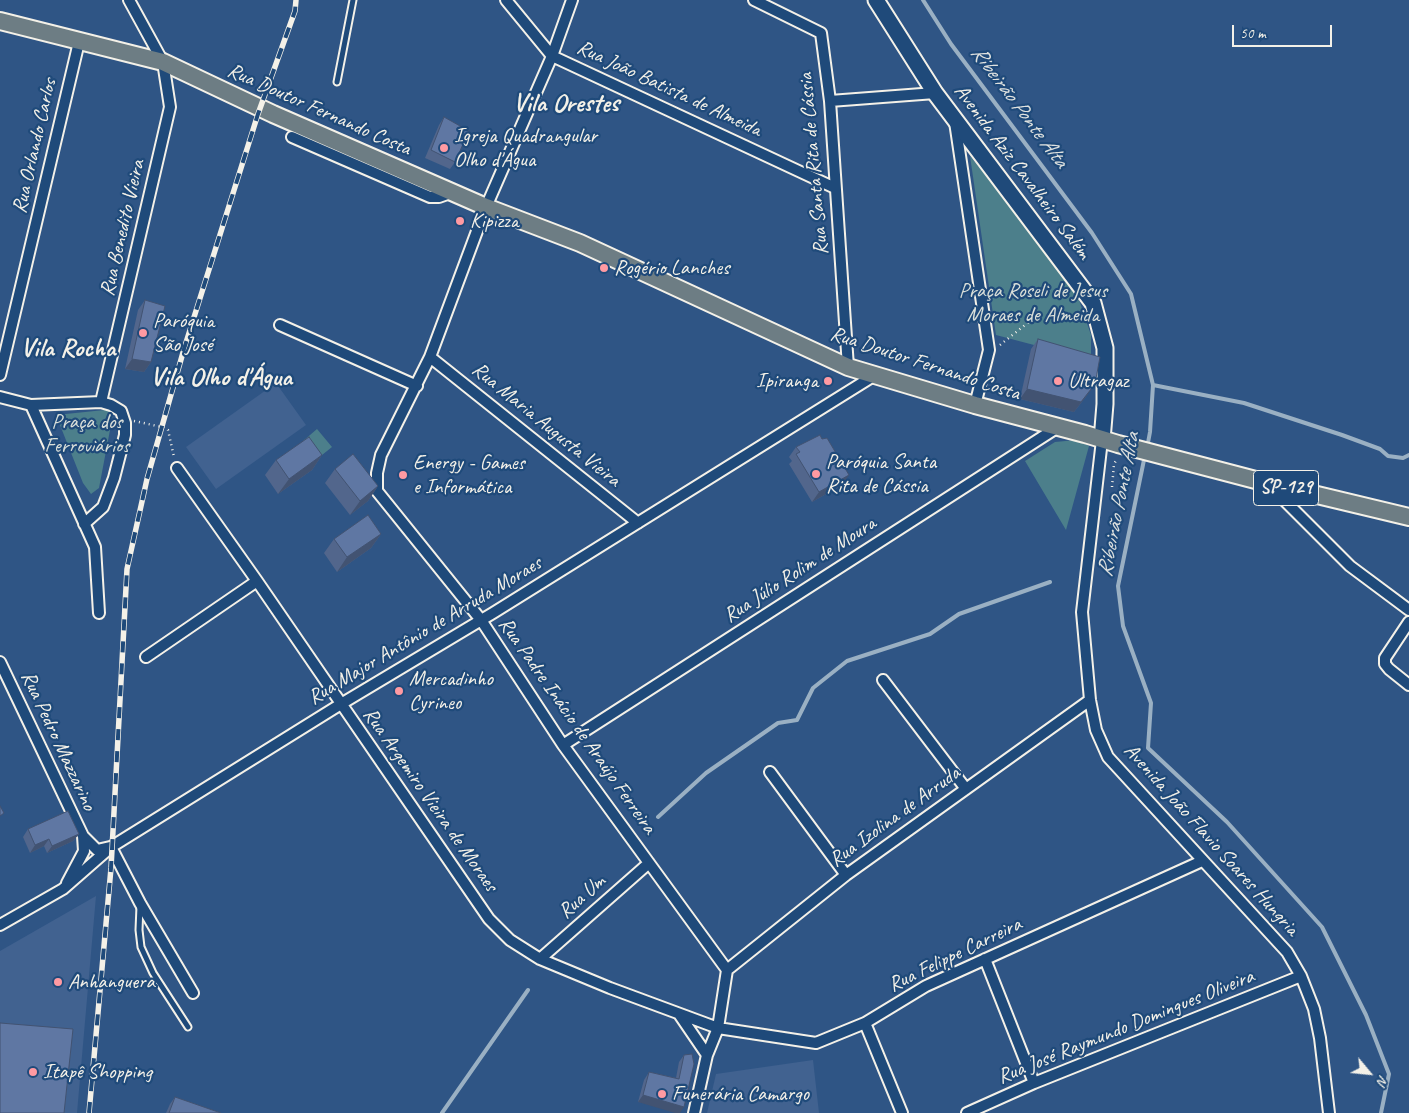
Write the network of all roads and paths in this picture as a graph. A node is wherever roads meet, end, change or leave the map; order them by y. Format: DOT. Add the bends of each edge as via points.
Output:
graph roads {
  1 [pos="129,0"];
  2 [pos="353,0"];
  3 [pos="506,0"];
  4 [pos="572,0"];
  5 [pos="754,0"];
  6 [pos="876,0"];
  7 [pos="0,21"];
  8 [pos="79,42"];
  9 [pos="552,56"];
  10 [pos="163,62"];
  11 [pos="337,82"];
  12 [pos="935,93"];
  13 [pos="830,101"];
  14 [pos="955,119"];
  15 [pos="292,137"];
  16 [pos="835,188"];
  17 [pos="453,192"];
  18 [pos="486,207"];
  19 [pos="1030,321"];
  20 [pos="280,325"];
  21 [pos="988,354"];
  22 [pos="430,357"];
  23 [pos="848,367"];
  24 [pos="0,375"];
  25 [pos="875,375"];
  26 [pos="417,386"];
  27 [pos="0,397"];
  28 [pos="101,402"];
  29 [pos="31,405"];
  30 [pos="975,405"];
  31 [pos="123,418"];
  32 [pos="1058,427"];
  33 [pos="1102,440"];
  34 [pos="177,468"];
  35 [pos="1267,483"];
  36 [pos="1409,517"];
  37 [pos="638,523"];
  38 [pos="84,524"];
  39 [pos="257,581"];
  40 [pos="1409,610"];
  41 [pos="99,613"];
  42 [pos="481,620"];
  43 [pos="1409,622"];
  44 [pos="146,657"];
  45 [pos="0,662"];
  46 [pos="883,680"];
  47 [pos="1409,685"];
  48 [pos="1090,700"];
  49 [pos="342,704"];
  50 [pos="563,745"];
  51 [pos="770,772"];
  52 [pos="966,789"];
  53 [pos="83,836"];
  54 [pos="111,847"];
  55 [pos="1202,861"];
  56 [pos="649,863"];
  57 [pos="846,875"];
  58 [pos="64,889"];
  59 [pos="140,903"];
  60 [pos="0,925"];
  61 [pos="540,959"];
  62 [pos="985,959"];
  63 [pos="727,970"];
  64 [pos="1301,976"];
  65 [pos="193,993"];
  66 [pos="679,1014"];
  67 [pos="865,1024"];
  68 [pos="188,1027"];
  69 [pos="718,1028"];
  70 [pos="707,1055"];
  71 [pos="1034,1083"];
  72 [pos="988,1109"];
  73 [pos="694,1113"];
  74 [pos="902,1113"];
  75 [pos="967,1113"];
  76 [pos="1328,1113"];
  1 -- 10 [label="street, Rua Benedito Vieira"];
  2 -- 11 [label="lane"];
  3 -- 9 [label="street, Rua João Batista de Almeida"];
  4 -- 9 [label="street, Rua Padre Inácio de Araújo Ferreira"];
  5 -- 13 [label="street, Rua Santa Rita de Cássia" via="821,33"];
  6 -- 12 [label="main road, Avenida Aziz Cavalheiro Salém"];
  7 -- 8 [label="main road, Rua Doutor Fernando Costa"];
  8 -- 10 [label="main road, Rua Doutor Fernando Costa"];
  8 -- 24 [label="street, Rua Orlando Carlos"];
  9 -- 16 [label="street, Rua João Batista de Almeida"];
  9 -- 18 [label="street, Rua Padre Inácio de Araújo Ferreira"];
  10 -- 17 [label="main road, Rua Doutor Fernando Costa" via="275,115"];
  10 -- 28 [label="street, Rua Benedito Vieira" via="170,107"];
  12 -- 13 [label="street"];
  12 -- 14 [label="main road, Avenida Aziz Cavalheiro Salém"];
  13 -- 16 [label="street, Rua Santa Rita de Cássia"];
  14 -- 21 [label="street"];
  14 -- 33 [label="main road, Avenida Aziz Cavalheiro Salém" via="1094,303 1105,348"];
  15 -- 17 [label="street" via="430,197"];
  16 -- 23 [label="street, Rua Santa Rita de Cássia"];
  17 -- 18 [label="main road, Rua Doutor Fernando Costa"];
  18 -- 22 [label="street, Rua Padre Inácio de Araújo Ferreira"];
  18 -- 23 [label="main road, Rua Doutor Fernando Costa" via="580,243"];
  19 -- 21 [label="path"];
  20 -- 26 [label="street"];
  21 -- 30 [label="street"];
  22 -- 26 [label="street, Rua Padre Inácio de Araújo Ferreira"];
  22 -- 37 [label="street, Rua Maria Augusta Vieira"];
  23 -- 25 [label="main road, Rua Doutor Fernando Costa"];
  25 -- 30 [label="main road, Rua Doutor Fernando Costa"];
  25 -- 37 [label="street, Rua Major Antônio de Arruda Moraes"];
  26 -- 42 [label="street, Rua Padre Inácio de Araújo Ferreira" via="381,455 377,491"];
  27 -- 29 [label="street"];
  28 -- 29 [label="street"];
  28 -- 31 [label="street" via="121,411"];
  29 -- 38 [label="street"];
  30 -- 32 [label="main road, Rua Doutor Fernando Costa"];
  31 -- 34 [label="path" via="168,430"];
  31 -- 38 [label="street" via="125,435 114,478 103,507"];
  32 -- 33 [label="main road, Rua Doutor Fernando Costa"];
  32 -- 50 [label="street, Rua Júlio Rolim de Moura"];
  33 -- 35 [label="main road, Rua Doutor Fernando Costa / SP-129"];
  33 -- 48 [label="street, Avenida João Flavio Soares Hungria" via="1082,612"];
  34 -- 39 [label="street, Rua Argemiro Vieira de Moraes"];
  35 -- 36 [label="main road, SP-129"];
  35 -- 40 [label="street" via="1350,566"];
  37 -- 42 [label="street, Rua Major Antônio de Arruda Moraes"];
  38 -- 41 [label="street" via="95,547"];
  39 -- 44 [label="street"];
  39 -- 49 [label="street, Rua Argemiro Vieira de Moraes"];
  42 -- 49 [label="street, Rua Major Antônio de Arruda Moraes"];
  42 -- 50 [label="street, Rua Padre Inácio de Araújo Ferreira"];
  43 -- 47 [label="street" via="1385,658 1385,664"];
  45 -- 53 [label="street, Rua Pedro Mazzarino"];
  46 -- 52 [label="street"];
  48 -- 52 [label="street, Rua Izolina de Arruda"];
  48 -- 55 [label="street, Avenida João Flavio Soares Hungria" via="1096,730 1108,757"];
  49 -- 54 [label="street, Rua Major Antônio de Arruda Moraes"];
  49 -- 61 [label="street, Rua Argemiro Vieira de Moraes" via="489,918 510,940"];
  50 -- 56 [label="street, Rua Padre Inácio de Araújo Ferreira"];
  51 -- 57 [label="street"];
  52 -- 57 [label="street, Rua Izolina de Arruda"];
  53 -- 54 [label="street, Rua Pedro Mazzarino" via="97,850"];
  53 -- 58 [label="street, Rua Pedro Mazzarino" via="84,851"];
  54 -- 58 [label="street, Rua Major Antônio de Arruda Moraes"];
  54 -- 59 [label="street"];
  55 -- 62 [label="street, Rua Felippe Carreira"];
  55 -- 64 [label="street, Avenida João Flavio Soares Hungria" via="1287,952"];
  56 -- 61 [label="street, Rua Um"];
  56 -- 63 [label="street, Rua Padre Inácio de Araújo Ferreira"];
  57 -- 63 [label="street, Rua Izolina de Arruda"];
  58 -- 60 [label="street, Rua Major Antônio de Arruda Moraes"];
  59 -- 65 [label="street"];
  59 -- 68 [label="lane" via="141,947 153,973"];
  61 -- 66 [label="street, Rua Argemiro Vieira de Moraes"];
  62 -- 67 [label="street, Rua Felippe Carreira" via="926,986"];
  62 -- 71 [label="street"];
  63 -- 69 [label="street"];
  64 -- 71 [label="street, Rua José Raymundo Domingues Oliveira"];
  64 -- 76 [label="street, Avenida João Flavio Soares Hungria" via="1314,1009 1320,1038"];
  66 -- 69 [label="street, Rua Argemiro Vieira de Moraes"];
  66 -- 70 [label="street"];
  67 -- 69 [label="street, Rua Felippe Carreira" via="816,1042"];
  67 -- 74 [label="street"];
  69 -- 70 [label="street"];
  70 -- 73 [label="street"];
  71 -- 72 [label="street, Rua José Raymundo Domingues Oliveira"];
  72 -- 75 [label="street, Rua José Raymundo Domingues Oliveira"];
}
